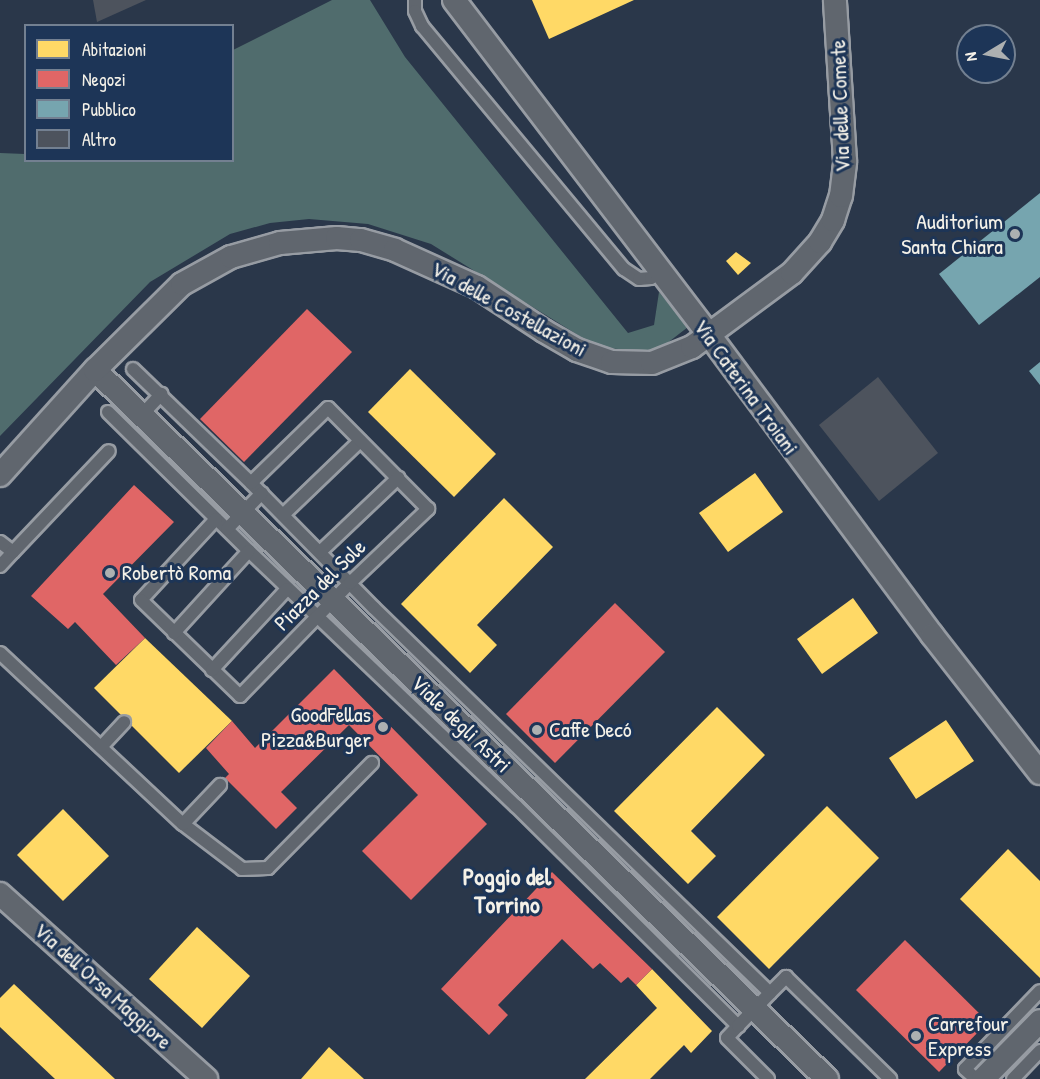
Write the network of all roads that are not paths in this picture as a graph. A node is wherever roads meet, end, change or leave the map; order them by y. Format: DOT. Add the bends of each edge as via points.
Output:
graph roads {
  1 [pos="416,0"];
  2 [pos="453,0"];
  3 [pos="835,0"];
  4 [pos="660,272"];
  5 [pos="710,336"];
  6 [pos="133,369"];
  7 [pos="95,370"];
  8 [pos="160,394"];
  9 [pos="108,412"];
  10 [pos="134,423"];
  11 [pos="360,441"];
  12 [pos="109,452"];
  13 [pos="0,476"];
  14 [pos="398,478"];
  15 [pos="251,483"];
  16 [pos="262,493"];
  17 [pos="243,512"];
  18 [pos="283,515"];
  19 [pos="216,519"];
  20 [pos="227,529"];
  21 [pos="0,542"];
  22 [pos="249,551"];
  23 [pos="13,552"];
  24 [pos="320,552"];
  25 [pos="0,566"];
  26 [pos="350,583"];
  27 [pos="287,589"];
  28 [pos="333,600"];
  29 [pos="317,616"];
  30 [pos="174,633"];
  31 [pos="0,653"];
  32 [pos="212,670"];
  33 [pos="450,682"];
  34 [pos="435,699"];
  35 [pos="420,715"];
  36 [pos="124,722"];
  37 [pos="101,747"];
  38 [pos="372,763"];
  39 [pos="1040,773"];
  40 [pos="220,785"];
  41 [pos="183,824"];
  42 [pos="0,894"];
  43 [pos="647,904"];
  44 [pos="1040,991"];
  45 [pos="763,1001"];
  46 [pos="1040,1021"];
  47 [pos="738,1026"];
  48 [pos="1040,1051"];
  49 [pos="206,1079"];
  50 [pos="768,1079"];
  51 [pos="828,1079"];
  52 [pos="890,1079"];
  53 [pos="976,1079"];
  54 [pos="983,1079"];
  55 [pos="1013,1079"];
  1 -- 4 [label="lane" via="415,11 422,26 624,269 639,279"];
  2 -- 4 [label="street, Via Caterina Troiani"];
  3 -- 5 [label="street, Via delle Comete" via="844,161 838,208 827,232 792,273"];
  4 -- 5 [label="street, Via Caterina Troiani"];
  5 -- 7 [label="street, Via delle Costellazioni" via="657,362 612,362 559,340 477,287 429,264 361,240 319,238 263,248 207,268 172,292"];
  5 -- 39 [label="street, Via Caterina Troiani" via="918,617"];
  6 -- 8 [label="lane"];
  7 -- 10 [label="street, Viale degli Astri"];
  7 -- 13 [label="street, Via delle Costellazioni"];
  8 -- 10 [label="lane"];
  8 -- 15 [label="lane"];
  9 -- 10 [label="lane"];
  10 -- 17 [label="street, Viale degli Astri"];
  10 -- 19 [label="lane"];
  11 -- 14 [label="lane, Piazza del Sole"];
  11 -- 15 [label="lane, Piazza del Sole" via="327,408"];
  11 -- 18 [label="lane"];
  12 -- 23 [label="lane"];
  14 -- 24 [label="lane, Piazza del Sole"];
  14 -- 26 [label="lane, Piazza del Sole" via="428,509"];
  15 -- 16 [label="lane"];
  16 -- 17 [label="lane"];
  16 -- 18 [label="lane"];
  17 -- 20 [label="lane"];
  17 -- 28 [label="street, Viale degli Astri"];
  18 -- 24 [label="lane"];
  19 -- 20 [label="lane"];
  19 -- 30 [label="lane, Piazza del Sole" via="141,600"];
  20 -- 22 [label="lane"];
  21 -- 23 [label="lane"];
  22 -- 27 [label="lane"];
  22 -- 30 [label="lane"];
  23 -- 25 [label="lane"];
  24 -- 26 [label="lane"];
  26 -- 28 [label="lane, Piazza del Sole"];
  26 -- 33 [label="lane"];
  27 -- 29 [label="lane"];
  27 -- 32 [label="lane, Piazza del Sole"];
  28 -- 29 [label="lane, Piazza del Sole"];
  28 -- 34 [label="street, Viale degli Astri"];
  29 -- 32 [label="lane, Piazza del Sole" via="240,696"];
  29 -- 35 [label="lane"];
  30 -- 32 [label="lane, Piazza del Sole"];
  31 -- 37 [label="lane"];
  33 -- 34 [label="lane"];
  33 -- 43 [label="lane"];
  34 -- 35 [label="lane"];
  34 -- 43 [label="street, Viale degli Astri"];
  35 -- 43 [label="lane"];
  36 -- 37 [label="lane"];
  37 -- 41 [label="lane"];
  38 -- 41 [label="lane" via="268,868 242,869"];
  40 -- 41 [label="lane"];
  42 -- 49 [label="street, Via dell'Orsa Maggiore"];
  43 -- 45 [label="street, Viale degli Astri"];
  43 -- 47 [label="lane"];
  44 -- 53 [label="lane" via="965,1069"];
  45 -- 47 [label="lane"];
  45 -- 51 [label="street, Viale degli Astri"];
  45 -- 52 [label="lane" via="786,977"];
  46 -- 54 [label="street"];
  47 -- 50 [label="lane" via="727,1038"];
  48 -- 55 [label="lane"];
}
